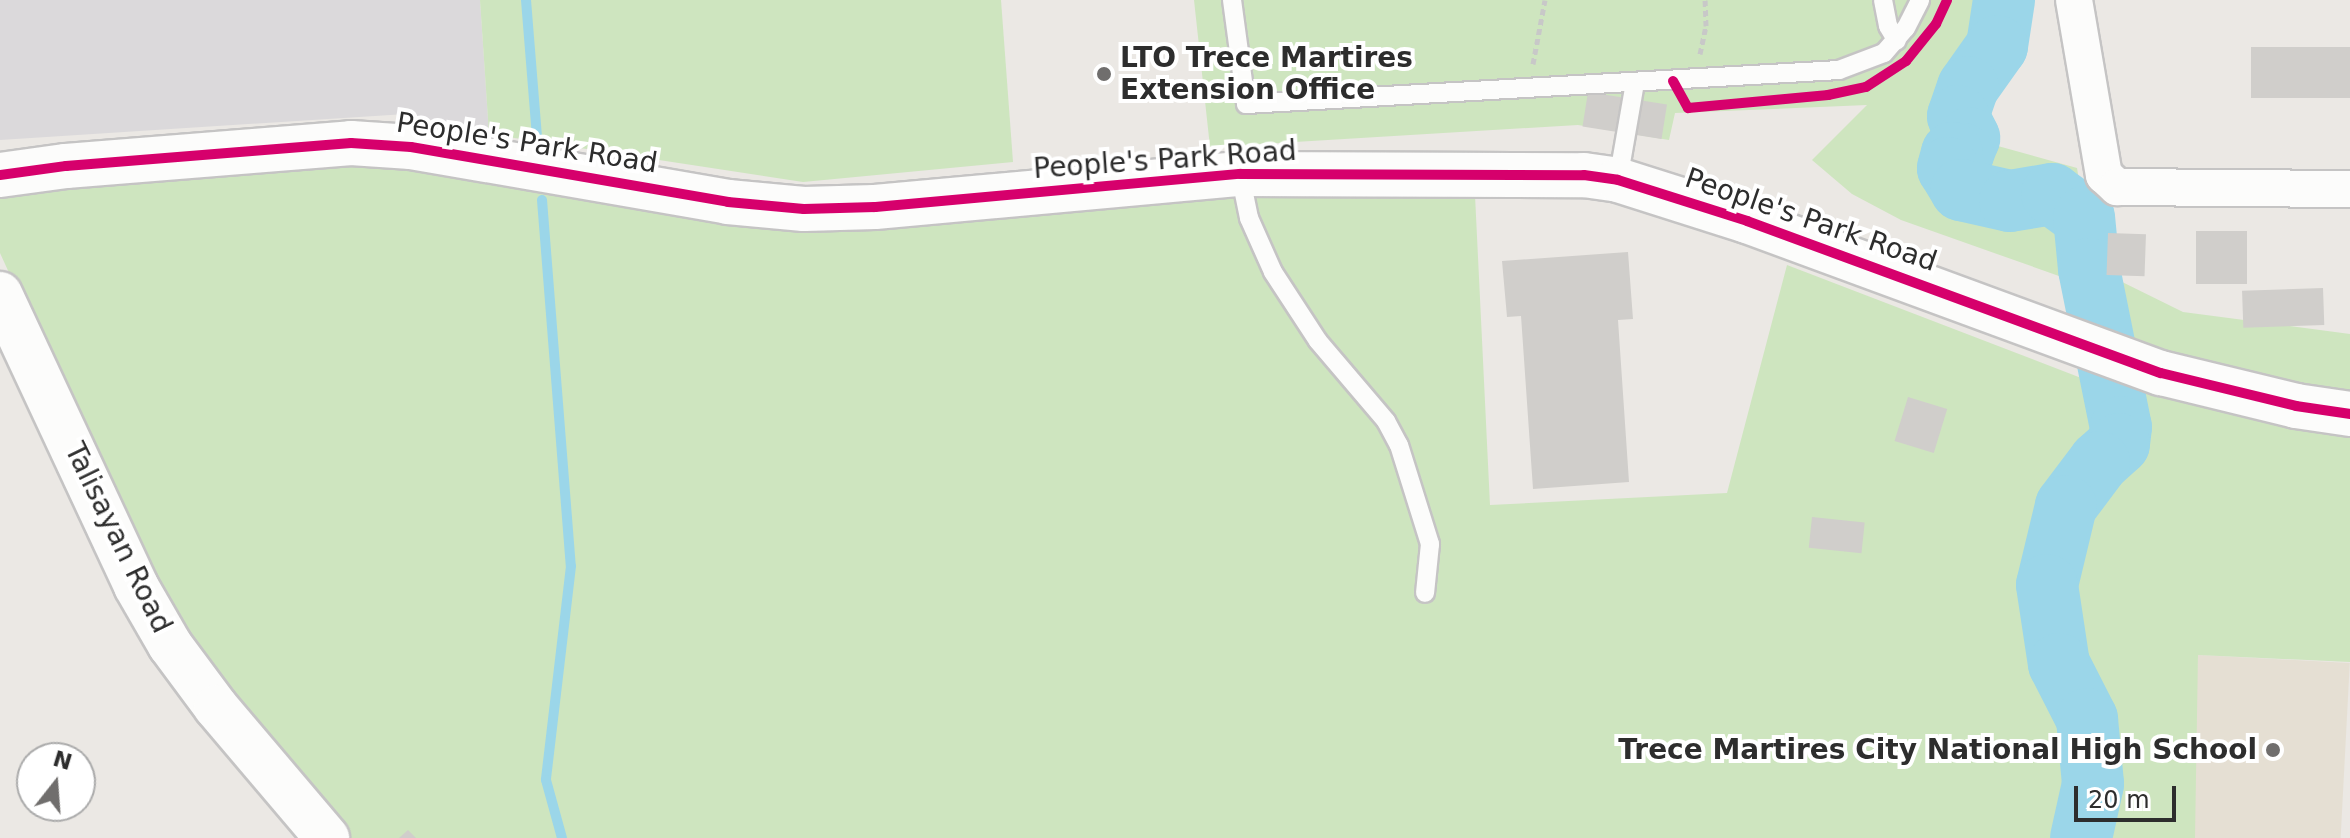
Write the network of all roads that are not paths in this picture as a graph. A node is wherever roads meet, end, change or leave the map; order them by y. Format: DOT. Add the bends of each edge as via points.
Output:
graph roads {
  1 [pos="1232,0"];
  2 [pos="1883,0"];
  3 [pos="1920,0"];
  4 [pos="2074,0"];
  5 [pos="1897,41"];
  6 [pos="1635,83"];
  7 [pos="1240,174"];
  8 [pos="0,175"];
  9 [pos="1618,180"];
  10 [pos="2350,189"];
  11 [pos="0,294"];
  12 [pos="2350,414"];
  13 [pos="1425,593"];
  14 [pos="327,838"];
  1 -- 6 [label="lane" via="1246,104"];
  2 -- 5 [label="lane"];
  3 -- 5 [label="lane"];
  4 -- 10 [label="street" via="2104,175 2117,187"];
  5 -- 6 [label="lane" via="1871,60 1839,70"];
  6 -- 9 [label="lane"];
  7 -- 8 [label="street, People's Park Road" via="804,209 728,202 411,147 351,143"];
  7 -- 9 [label="street, People's Park Road" via="1551,172"];
  7 -- 13 [label="lane" via="1249,218 1273,272 1318,341 1386,421 1399,445 1428,535"];
  9 -- 12 [label="street, People's Park Road" via="1814,244 2161,373"];
  11 -- 14 [label="street, Talisayan Road" via="136,586 170,645"];
}
